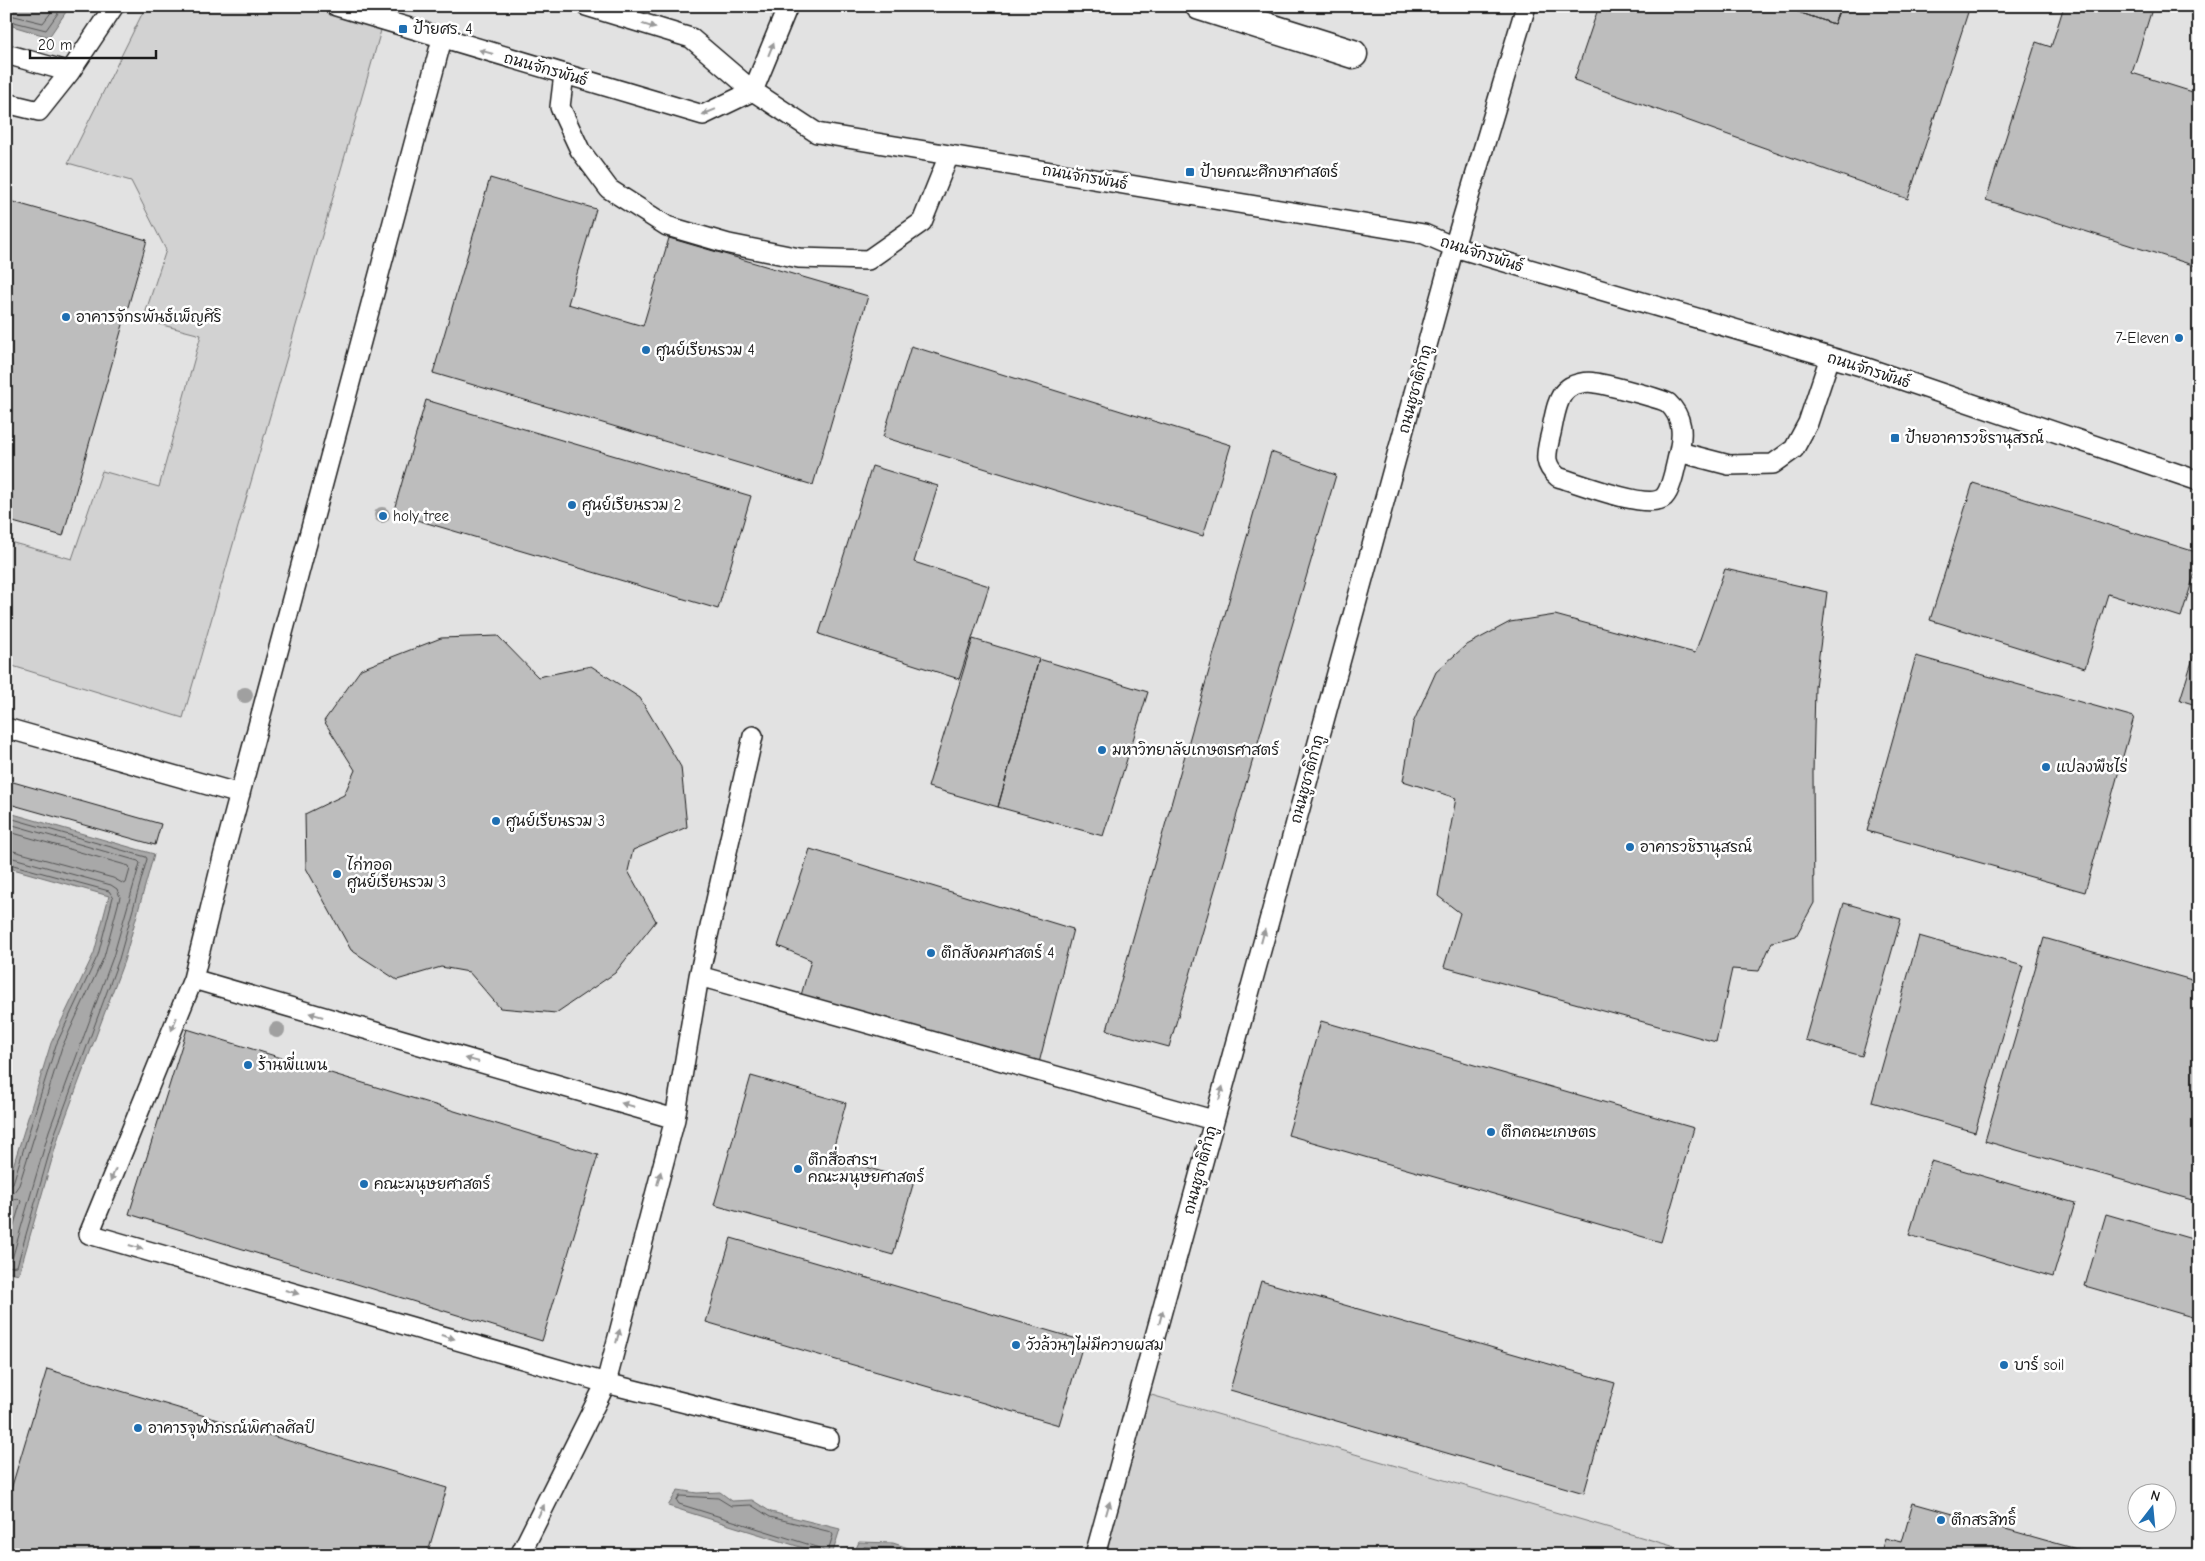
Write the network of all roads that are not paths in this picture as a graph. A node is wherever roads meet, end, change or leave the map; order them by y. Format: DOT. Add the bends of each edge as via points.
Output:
graph roads {
  1 [pos="114,6"];
  2 [pos="336,6"];
  3 [pos="586,6"];
  4 [pos="788,6"];
  5 [pos="1200,6"];
  6 [pos="1526,6"];
  7 [pos="442,39"];
  8 [pos="6,54"];
  9 [pos="1353,54"];
  10 [pos="70,72"];
  11 [pos="564,74"];
  12 [pos="753,91"];
  13 [pos="6,103"];
  14 [pos="949,155"];
  15 [pos="1454,247"];
  16 [pos="1830,357"];
  17 [pos="1679,452"];
  18 [pos="2199,481"];
  19 [pos="6,728"];
  20 [pos="753,736"];
  21 [pos="240,794"];
  22 [pos="699,976"];
  23 [pos="193,979"];
  24 [pos="675,1119"];
  25 [pos="1213,1120"];
  26 [pos="606,1383"];
  27 [pos="829,1439"];
  28 [pos="520,1555"];
  29 [pos="1095,1555"];
  1 -- 10 [label="lane"];
  2 -- 7 [label="lane, ถนนจักรพันธ์"];
  3 -- 12 [label="lane, ถนนจักรพันธ์, one-way" via="691,38"];
  12 -- 4 [label="lane, one-way"];
  5 -- 9 [label="street"];
  6 -- 15 [label="lane, ถนนชูชาติกำภู"];
  11 -- 7 [label="lane, ถนนจักรพันธ์, one-way"];
  7 -- 21 [label="lane"];
  8 -- 10 [label="lane"];
  10 -- 13 [label="lane" via="39,111"];
  12 -- 11 [label="lane, ถนนจักรพันธ์, one-way" via="703,115"];
  11 -- 14 [label="lane" via="560,107 580,150 609,189 667,226 737,246 799,258 868,260 922,222"];
  12 -- 14 [label="lane, ถนนจักรพันธ์" via="817,133"];
  14 -- 15 [label="lane, ถนนจักรพันธ์" via="1424,234"];
  15 -- 16 [label="lane, ถนนจักรพันธ์"];
  25 -- 15 [label="lane, ถนนชูชาติกำภู, one-way"];
  16 -- 17 [label="lane" via="1799,441 1794,449 1773,464 1729,465"];
  16 -- 18 [label="lane, ถนนจักรพันธ์"];
  17 -- 17 [label="lane" via="1668,491 1663,498 1654,501 1636,500 1558,477 1549,470 1546,454 1560,397 1567,389 1594,382 1667,402 1677,414 1683,435"];
  19 -- 21 [label="lane"];
  20 -- 22 [label="lane"];
  21 -- 23 [label="lane"];
  22 -- 24 [label="lane"];
  22 -- 25 [label="lane"];
  24 -- 23 [label="lane, one-way"];
  23 -- 26 [label="lane, one-way" via="89,1234"];
  26 -- 24 [label="lane, one-way"];
  29 -- 25 [label="lane, ถนนชูชาติกำภู, one-way"];
  26 -- 27 [label="lane"];
  28 -- 26 [label="lane, one-way"];
}
